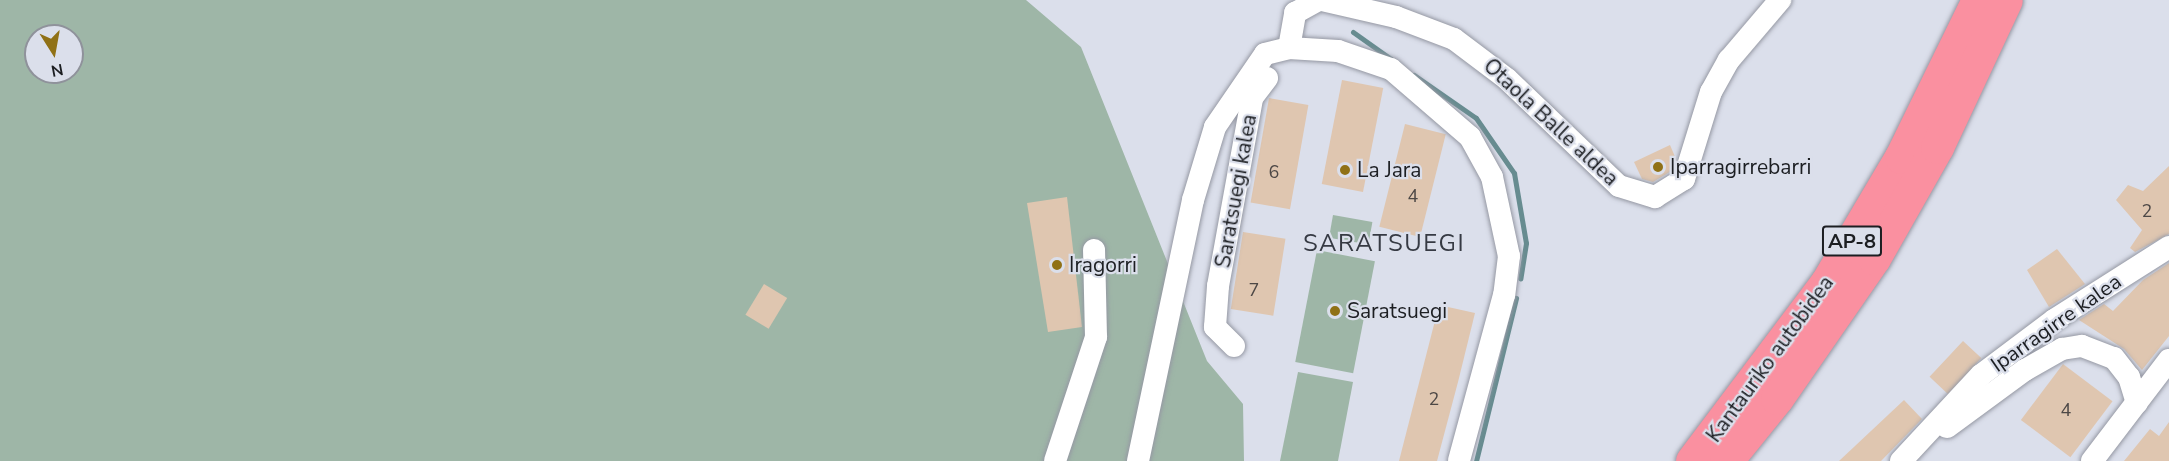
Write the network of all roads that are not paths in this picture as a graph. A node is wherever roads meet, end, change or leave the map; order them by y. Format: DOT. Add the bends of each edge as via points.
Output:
graph roads {
  1 [pos="1320,0"];
  2 [pos="1780,0"];
  3 [pos="1978,0"];
  4 [pos="2006,0"];
  5 [pos="1289,48"];
  6 [pos="2169,247"];
  7 [pos="1094,250"];
  8 [pos="1234,346"];
  9 [pos="2169,360"];
  10 [pos="2137,403"];
  11 [pos="1055,461"];
  12 [pos="1138,461"];
  13 [pos="1459,461"];
  14 [pos="1692,461"];
  15 [pos="1726,461"];
  16 [pos="1902,461"];
  17 [pos="2092,461"];
  1 -- 2 [label="street, Otaola Balle aldea" via="1396,17 1454,39 1507,79 1619,186 1654,196 1684,179 1711,92 1729,60"];
  1 -- 5 [label="street, Otaola Balle aldea" via="1295,13"];
  3 -- 14 [label="highway, Kantauriko autobidea / AP-8" via="1906,148 1827,282"];
  4 -- 15 [label="highway, Kantauriko autobidea / AP-8" via="1937,147 1874,258 1777,398"];
  5 -- 8 [label="street, Saratsuegi kalea" via="1252,98 1215,327"];
  5 -- 12 [label="street" via="1265,54 1215,127 1193,200"];
  5 -- 13 [label="street" via="1338,51 1391,69 1470,137 1492,177 1509,256 1504,295"];
  6 -- 16 [label="street, Iparragirre kalea" via="2054,320 1982,375"];
  7 -- 11 [label="street" via="1096,337"];
  9 -- 10 [label="street"];
  10 -- 16 [label="street, Iparragirre kalea" via="2129,377 2104,350 2062,350 2025,370"];
  10 -- 17 [label="street"];
}
